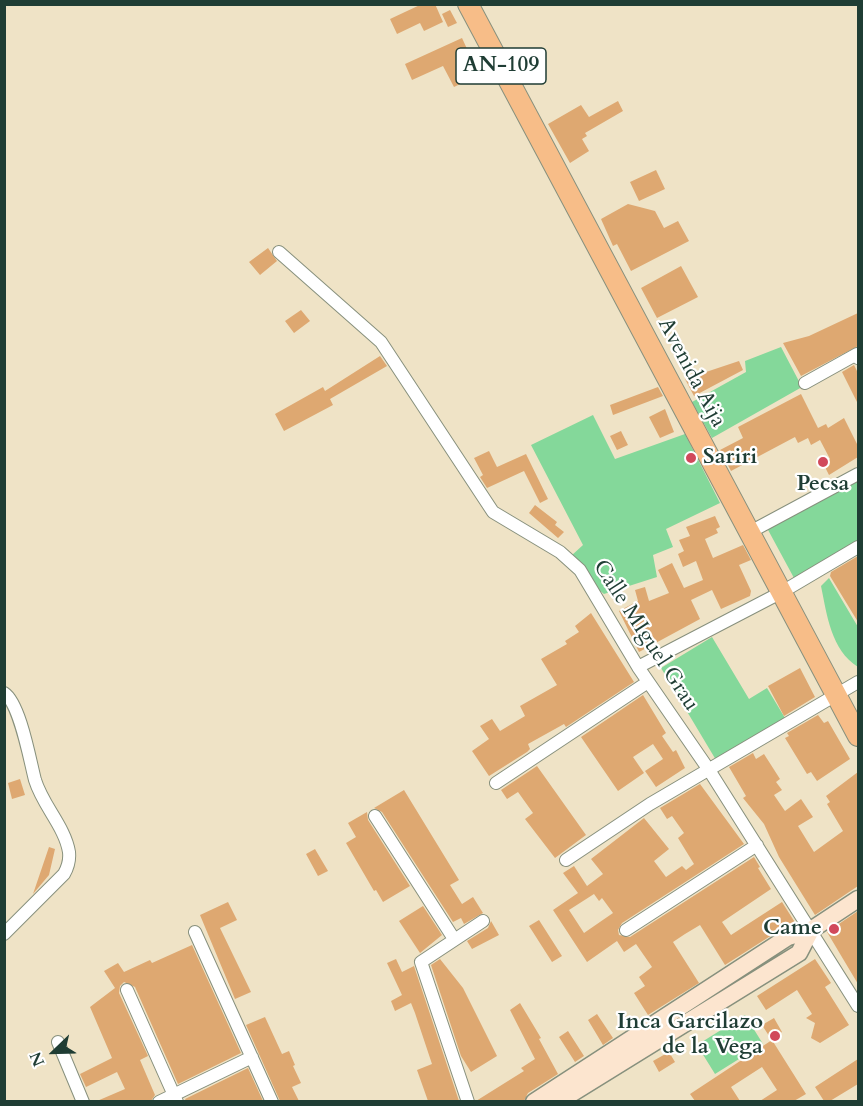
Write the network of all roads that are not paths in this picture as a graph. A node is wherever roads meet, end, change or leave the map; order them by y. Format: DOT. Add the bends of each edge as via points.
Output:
graph roads {
  1 [pos="468,4"];
  2 [pos="279,252"];
  3 [pos="858,358"];
  4 [pos="806,383"];
  5 [pos="858,474"];
  6 [pos="750,532"];
  7 [pos="858,547"];
  8 [pos="782,592"];
  9 [pos="638,667"];
  10 [pos="648,682"];
  11 [pos="858,682"];
  12 [pos="4,693"];
  13 [pos="837,695"];
  14 [pos="858,736"];
  15 [pos="709,770"];
  16 [pos="496,783"];
  17 [pos="375,816"];
  18 [pos="757,846"];
  19 [pos="566,860"];
  20 [pos="858,899"];
  21 [pos="483,921"];
  22 [pos="626,930"];
  23 [pos="811,930"];
  24 [pos="195,932"];
  25 [pos="4,934"];
  26 [pos="454,939"];
  27 [pos="127,990"];
  28 [pos="858,1006"];
  29 [pos="58,1042"];
  30 [pos="252,1056"];
  31 [pos="176,1098"];
  32 [pos="83,1101"];
  33 [pos="159,1101"];
  34 [pos="272,1101"];
  35 [pos="468,1101"];
  36 [pos="534,1101"];
  37 [pos="558,1101"];
  1 -- 6 [label="main road, Avenida Aija / AN-109"];
  2 -- 9 [label="street, Calle MIguel Grau" via="381,342 493,512 560,552 580,570"];
  3 -- 4 [label="street" via="856,354"];
  5 -- 6 [label="street"];
  6 -- 8 [label="main road, Avenida Aija / AN-109"];
  7 -- 8 [label="street"];
  8 -- 9 [label="street"];
  8 -- 13 [label="main road, Avenida Aija / AN-109"];
  9 -- 10 [label="street, Calle MIguel Grau"];
  10 -- 15 [label="street, Calle MIguel Grau"];
  10 -- 16 [label="street"];
  11 -- 13 [label="street"];
  12 -- 25 [label="street" via="14,705 38,789 66,842 69,866"];
  13 -- 14 [label="main road, Avenida Aija / AN-109"];
  13 -- 15 [label="street"];
  15 -- 18 [label="street, Calle MIguel Grau"];
  15 -- 19 [label="street"];
  17 -- 26 [label="street"];
  18 -- 22 [label="street"];
  18 -- 23 [label="street, Calle MIguel Grau"];
  20 -- 23 [label="main road"];
  21 -- 26 [label="street"];
  23 -- 28 [label="street, Calle MIguel Grau"];
  23 -- 36 [label="main road" via="788,938"];
  23 -- 37 [label="main road" via="800,953"];
  24 -- 30 [label="street"];
  26 -- 35 [label="street" via="422,962"];
  27 -- 31 [label="street"];
  29 -- 32 [label="street"];
  30 -- 31 [label="street"];
  30 -- 34 [label="street"];
  31 -- 33 [label="street"];
}
